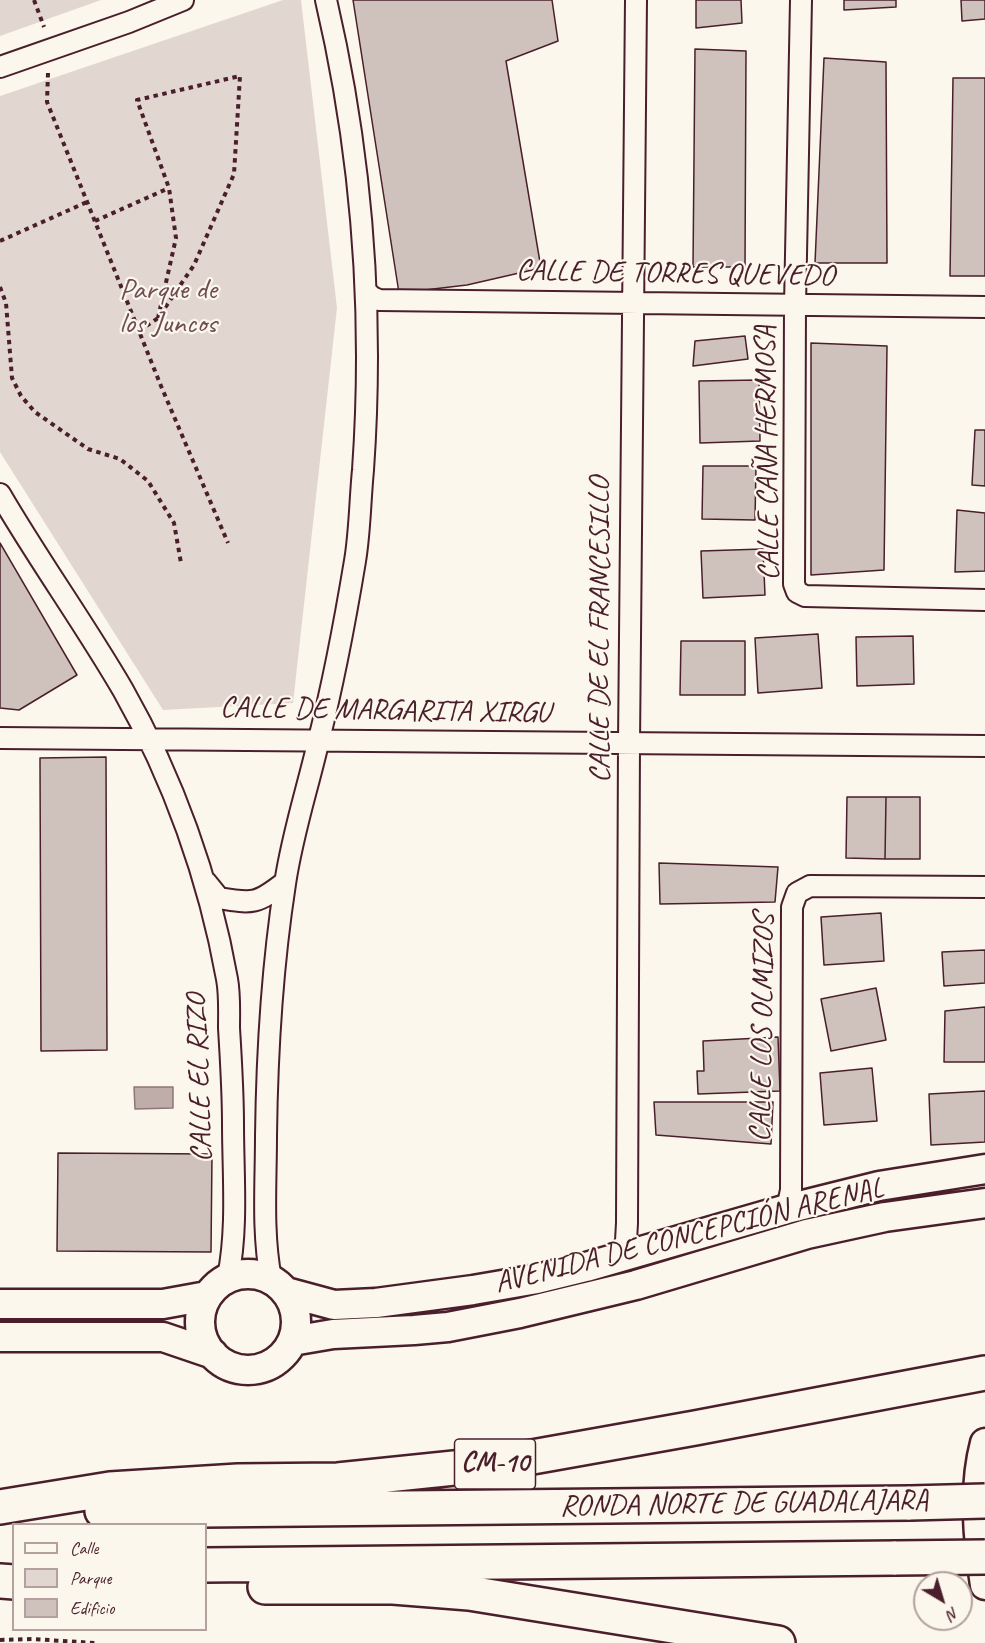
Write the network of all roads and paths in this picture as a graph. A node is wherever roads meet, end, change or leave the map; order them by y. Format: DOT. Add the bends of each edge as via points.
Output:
graph roads {
  1 [pos="183,0"];
  2 [pos="326,0"];
  3 [pos="636,0"];
  4 [pos="801,0"];
  5 [pos="48,51"];
  6 [pos="0,68"];
  7 [pos="169,188"];
  8 [pos="87,202"];
  9 [pos="94,221"];
  10 [pos="0,241"];
  11 [pos="0,287"];
  12 [pos="366,291"];
  13 [pos="633,304"];
  14 [pos="795,306"];
  15 [pos="985,307"];
  16 [pos="158,318"];
  17 [pos="139,331"];
  18 [pos="0,494"];
  19 [pos="228,543"];
  20 [pos="181,563"];
  21 [pos="985,600"];
  22 [pos="0,738"];
  23 [pos="148,739"];
  24 [pos="319,740"];
  25 [pos="629,743"];
  26 [pos="985,746"];
  27 [pos="204,879"];
  28 [pos="285,882"];
  29 [pos="985,887"];
  30 [pos="985,1169"];
  31 [pos="985,1203"];
  32 [pos="787,1209"];
  33 [pos="618,1259"];
  34 [pos="228,1277"];
  35 [pos="279,1285"];
  36 [pos="207,1296"];
  37 [pos="0,1304"];
  38 [pos="0,1337"];
  39 [pos="292,1341"];
  40 [pos="213,1354"];
  41 [pos="985,1373"];
  42 [pos="985,1443"];
  43 [pos="985,1501"];
  44 [pos="0,1507"];
  45 [pos="0,1512"];
  46 [pos="985,1557"];
  47 [pos="207,1565"];
  48 [pos="985,1585"];
  49 [pos="207,1586"];
  50 [pos="0,1640"];
  51 [pos="95,1643"];
  52 [pos="778,1643"];
  1 -- 5 [label="street"];
  2 -- 12 [label="street" via="343,76 360,202"];
  3 -- 13 [label="street, CALLE DE EL FRANCESILLO"];
  4 -- 14 [label="street"];
  5 -- 6 [label="street"];
  5 -- 8 [label="path" via="47,102"];
  7 -- 9 [label="path"];
  7 -- 16 [label="path" via="176,238"];
  7 -- 16 [label="path" via="137,100 240,76 234,174 194,265"];
  8 -- 9 [label="path"];
  8 -- 10 [label="path"];
  9 -- 17 [label="path"];
  11 -- 20 [label="path" via="6,303 12,378 21,396 35,412 88,449 120,459 147,481 174,523"];
  12 -- 13 [label="street, CALLE DE TORRES QUEVEDO" via="380,300"];
  12 -- 24 [label="street" via="367,394 356,556"];
  13 -- 14 [label="street, CALLE DE TORRES QUEVEDO"];
  13 -- 25 [label="street, CALLE DE EL FRANCESILLO"];
  14 -- 15 [label="street, CALLE DE TORRES QUEVEDO"];
  14 -- 21 [label="street, CALLE CAÑA HERMOSA" via="797,592 805,596"];
  16 -- 17 [label="path"];
  17 -- 19 [label="path"];
  18 -- 23 [label="street, CALLE EL RIZO" via="94,642"];
  22 -- 23 [label="street, CALLE DE MARGARITA XIRGU"];
  23 -- 24 [label="street, CALLE DE MARGARITA XIRGU"];
  23 -- 27 [label="street, CALLE EL RIZO"];
  24 -- 25 [label="street, CALLE DE MARGARITA XIRGU"];
  24 -- 28 [label="street"];
  25 -- 26 [label="street, CALLE DE MARGARITA XIRGU"];
  25 -- 33 [label="street, CALLE DE EL FRANCESILLO" via="627,1223 626,1241"];
  27 -- 28 [label="street, CALLE EL RIZO" via="219,898 247,903 267,896"];
  27 -- 34 [label="street, CALLE EL RIZO" via="227,981 233,1125 233,1230"];
  28 -- 35 [label="street" via="267,1080 267,1256"];
  29 -- 32 [label="street, CALLE LOS OLMIZOS" via="810,886 797,893 792,907 791,1190"];
  30 -- 32 [label="street, AVENIDA DE CONCEPCIÓN ARENAL" via="879,1186"];
  31 -- 39 [label="street, AVENIDA DE CONCEPCIÓN ARENAL" via="885,1217 807,1234 636,1285 520,1313 448,1327 333,1334"];
  32 -- 33 [label="street, AVENIDA DE CONCEPCIÓN ARENAL"];
  33 -- 35 [label="street, AVENIDA DE CONCEPCIÓN ARENAL" via="537,1279 376,1303 334,1305"];
  34 -- 35 [label="street" via="250,1273"];
  34 -- 36 [label="street"];
  35 -- 39 [label="street" via="294,1307 296,1325"];
  36 -- 37 [label="street" via="163,1304"];
  36 -- 40 [label="street" via="200,1315 202,1336"];
  38 -- 40 [label="street" via="163,1336"];
  39 -- 40 [label="street" via="284,1353 267,1365 245,1370 228,1366"];
  41 -- 44 [label="highway, CM-10" via="493,1464 338,1480 110,1489"];
  42 -- 48 [label="street" via="978,1514"];
  43 -- 45 [label="highway, RONDA NORTE DE GUADALAJARA / CM-10, bridge"];
  46 -- 47 [label="highway, RONDA NORTE DE GUADALAJARA, bridge"];
  49 -- 52 [label="highway" via="433,1590"];
  50 -- 51 [label="path"];
}
